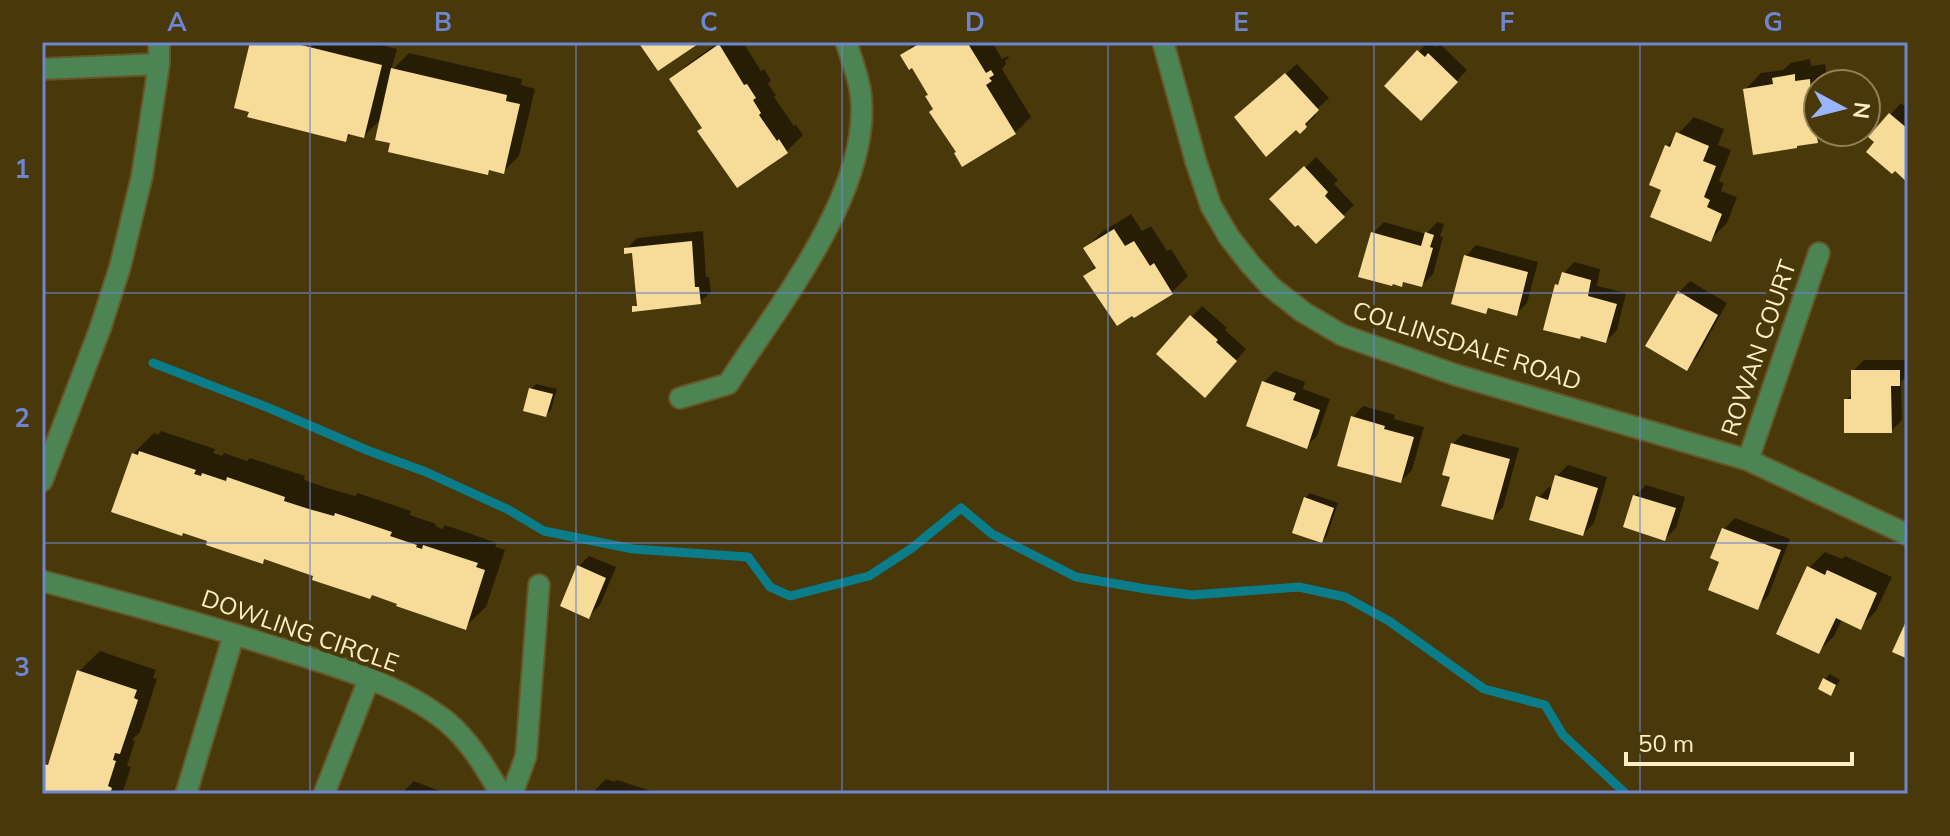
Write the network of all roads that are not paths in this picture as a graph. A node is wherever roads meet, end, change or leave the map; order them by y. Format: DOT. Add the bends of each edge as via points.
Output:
graph roads {
  1 [pos="159,42"];
  2 [pos="846,42"];
  3 [pos="1169,44"];
  4 [pos="159,64"];
  5 [pos="42,69"];
  6 [pos="1819,253"];
  7 [pos="680,398"];
  8 [pos="1748,460"];
  9 [pos="42,481"];
  10 [pos="1908,535"];
  11 [pos="42,581"];
  12 [pos="539,585"];
  13 [pos="234,634"];
  14 [pos="369,679"];
  15 [pos="186,794"];
  16 [pos="324,794"];
  17 [pos="501,794"];
  18 [pos="512,794"];
  1 -- 4 [label="street"];
  2 -- 7 [label="street" via="860,90 861,130 833,216 794,287 728,384"];
  3 -- 8 [label="street, COLLINSDALE ROAD" via="1211,206 1250,264 1303,312 1342,335 1403,358"];
  4 -- 5 [label="street"];
  4 -- 9 [label="street" via="142,176 120,267"];
  6 -- 8 [label="street, ROWAN COURT"];
  8 -- 10 [label="street, COLLINSDALE ROAD"];
  11 -- 13 [label="street, DOWLING CIRCLE"];
  12 -- 18 [label="street" via="526,756"];
  13 -- 14 [label="street, DOWLING CIRCLE"];
  13 -- 15 [label="street"];
  14 -- 16 [label="street"];
  14 -- 17 [label="street, DOWLING CIRCLE" via="446,722 468,742"];
}
